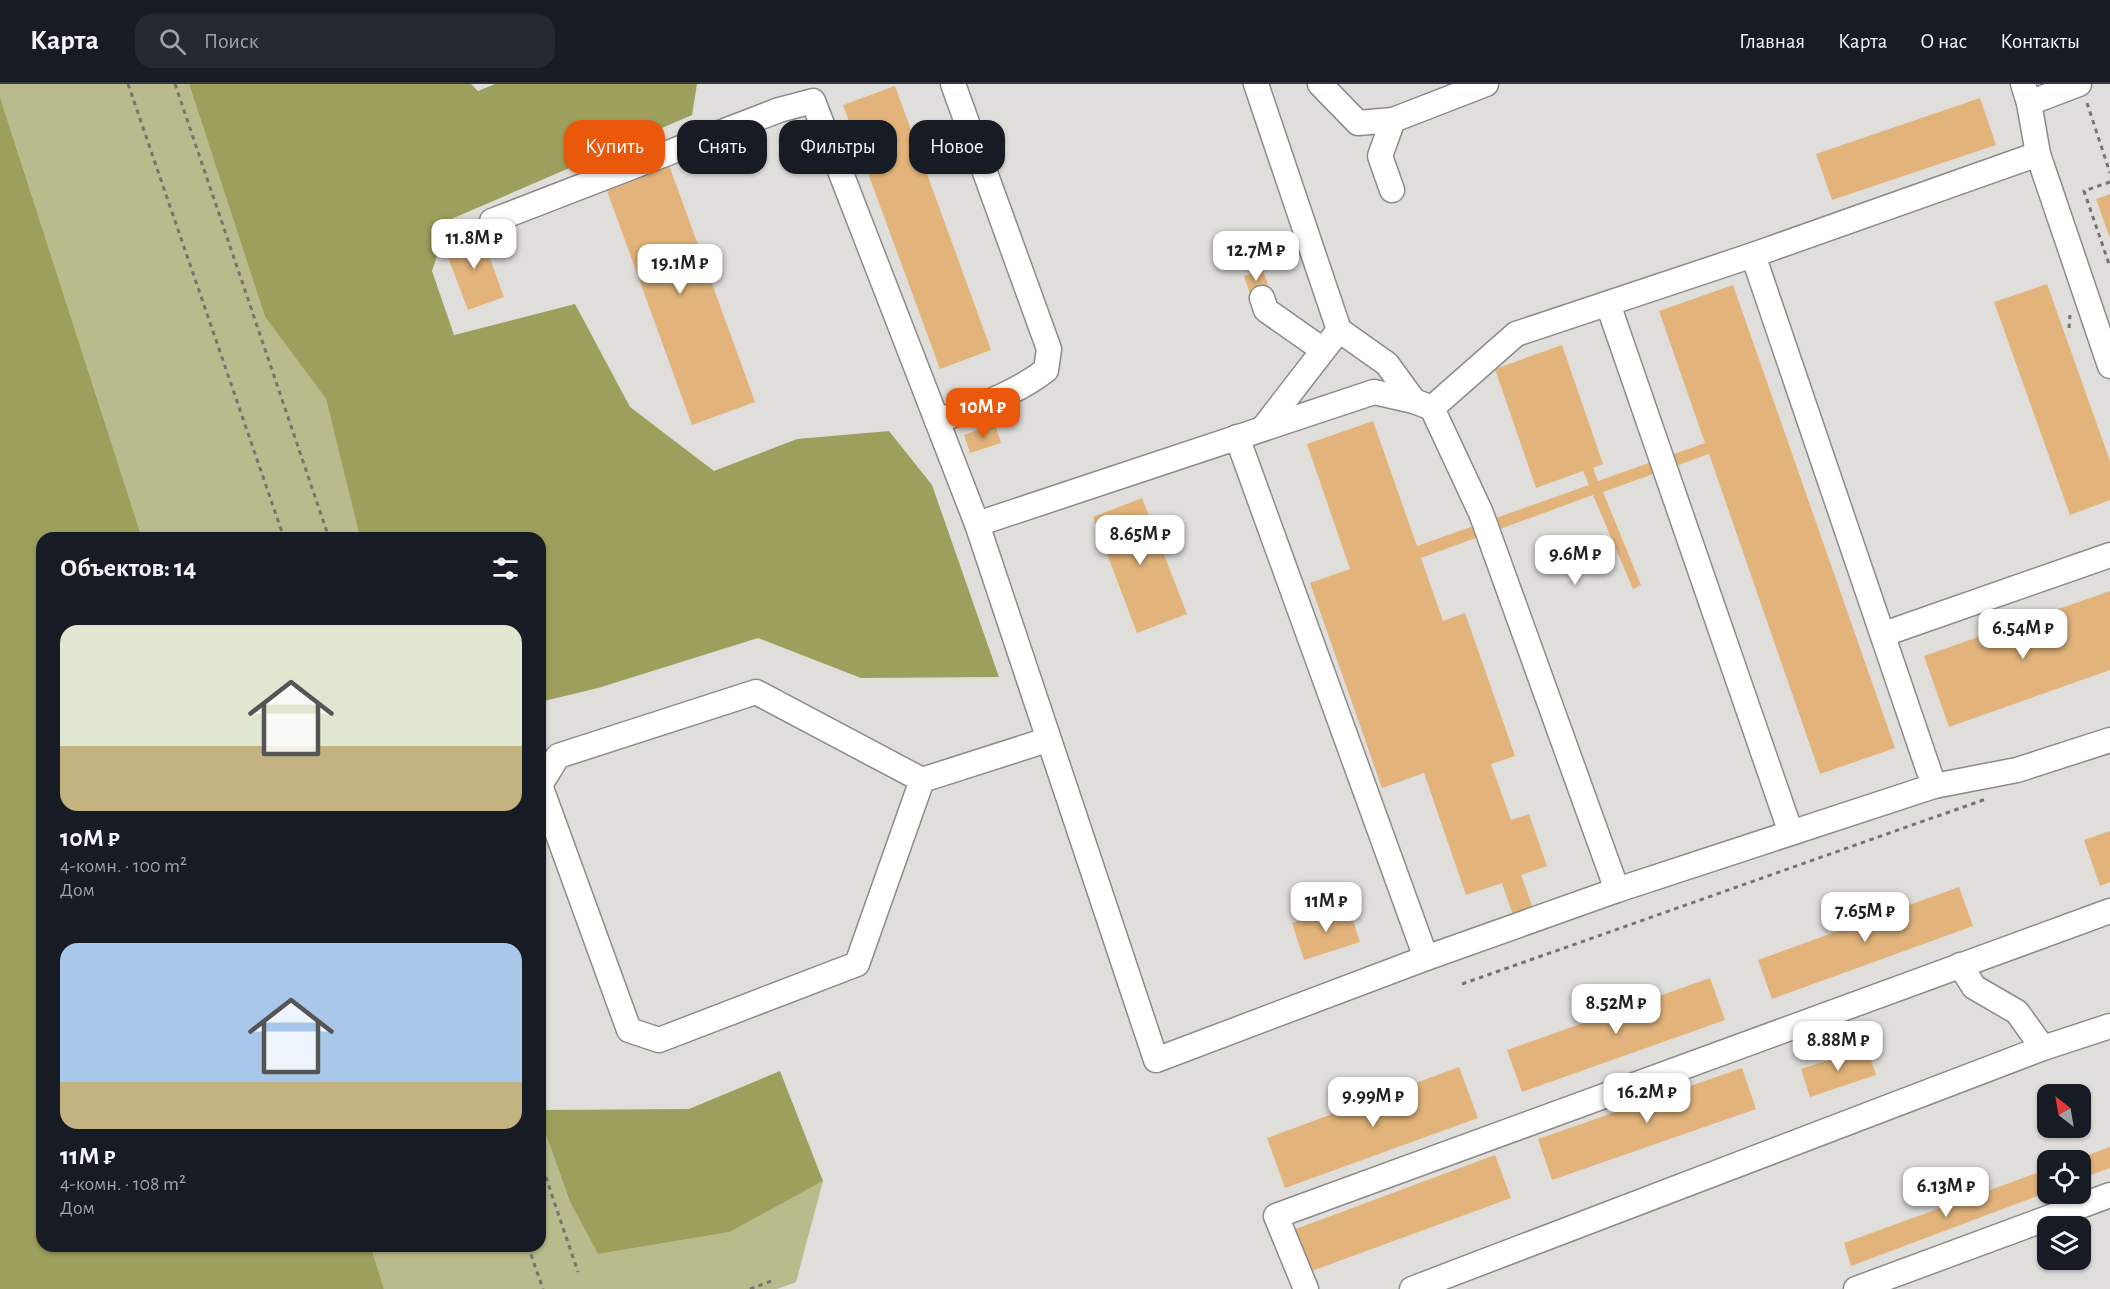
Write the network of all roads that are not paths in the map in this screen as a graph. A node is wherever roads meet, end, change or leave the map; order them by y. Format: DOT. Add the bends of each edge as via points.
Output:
graph roads {
  1 [pos="953,84"];
  2 [pos="1256,84"];
  3 [pos="1320,84"];
  4 [pos="1486,84"];
  5 [pos="2073,86"];
  6 [pos="812,92"];
  7 [pos="2026,93"];
  8 [pos="1393,120"];
  9 [pos="2038,154"];
  10 [pos="1392,190"];
  11 [pos="492,221"];
  12 [pos="1753,255"];
  13 [pos="1262,298"];
  14 [pos="1608,304"];
  15 [pos="1339,330"];
  16 [pos="1323,350"];
  17 [pos="2110,366"];
  18 [pos="1423,405"];
  19 [pos="937,421"];
  20 [pos="1264,427"];
  21 [pos="1237,436"];
  22 [pos="976,524"];
  23 [pos="2110,555"];
  24 [pos="1884,634"];
  25 [pos="1047,740"];
  26 [pos="2110,740"];
  27 [pos="546,775"];
  28 [pos="922,780"];
  29 [pos="1934,786"];
  30 [pos="546,802"];
  31 [pos="1791,833"];
  32 [pos="1617,890"];
  33 [pos="2110,911"];
  34 [pos="1426,958"];
  35 [pos="1960,965"];
  36 [pos="2110,1026"];
  37 [pos="2043,1048"];
  38 [pos="2110,1195"];
  39 [pos="1306,1289"];
  40 [pos="1412,1289"];
  41 [pos="1856,1289"];
  1 -- 19 [label="street" via="1049,349 1046,370 1031,382"];
  2 -- 15 [label="street"];
  3 -- 8 [label="street" via="1358,123"];
  4 -- 8 [label="street"];
  5 -- 7 [label="street"];
  6 -- 11 [label="street" via="779,110"];
  6 -- 19 [label="street"];
  7 -- 9 [label="street"];
  8 -- 10 [label="street" via="1380,156"];
  9 -- 12 [label="street"];
  9 -- 17 [label="street"];
  12 -- 14 [label="street"];
  12 -- 24 [label="street"];
  13 -- 16 [label="street" via="1266,310"];
  14 -- 18 [label="street" via="1516,334"];
  14 -- 31 [label="street"];
  15 -- 16 [label="street"];
  15 -- 18 [label="street" via="1387,364"];
  16 -- 20 [label="street"];
  18 -- 20 [label="street" via="1374,392"];
  18 -- 32 [label="street" via="1481,513"];
  19 -- 22 [label="street"];
  20 -- 21 [label="street"];
  21 -- 22 [label="street"];
  21 -- 34 [label="street"];
  22 -- 25 [label="street"];
  23 -- 24 [label="street"];
  24 -- 29 [label="street"];
  25 -- 28 [label="street"];
  25 -- 34 [label="street" via="1156,1060"];
  26 -- 29 [label="street" via="2017,770"];
  27 -- 28 [label="street" via="558,756 756,692"];
  28 -- 30 [label="street" via="857,964 659,1040 629,1030"];
  29 -- 31 [label="street"];
  31 -- 32 [label="street"];
  32 -- 34 [label="street"];
  33 -- 35 [label="street"];
  35 -- 37 [label="street" via="1974,987 2017,1012"];
  35 -- 39 [label="street" via="1276,1216"];
  36 -- 37 [label="street"];
  37 -- 40 [label="street"];
  38 -- 41 [label="street"];
}
